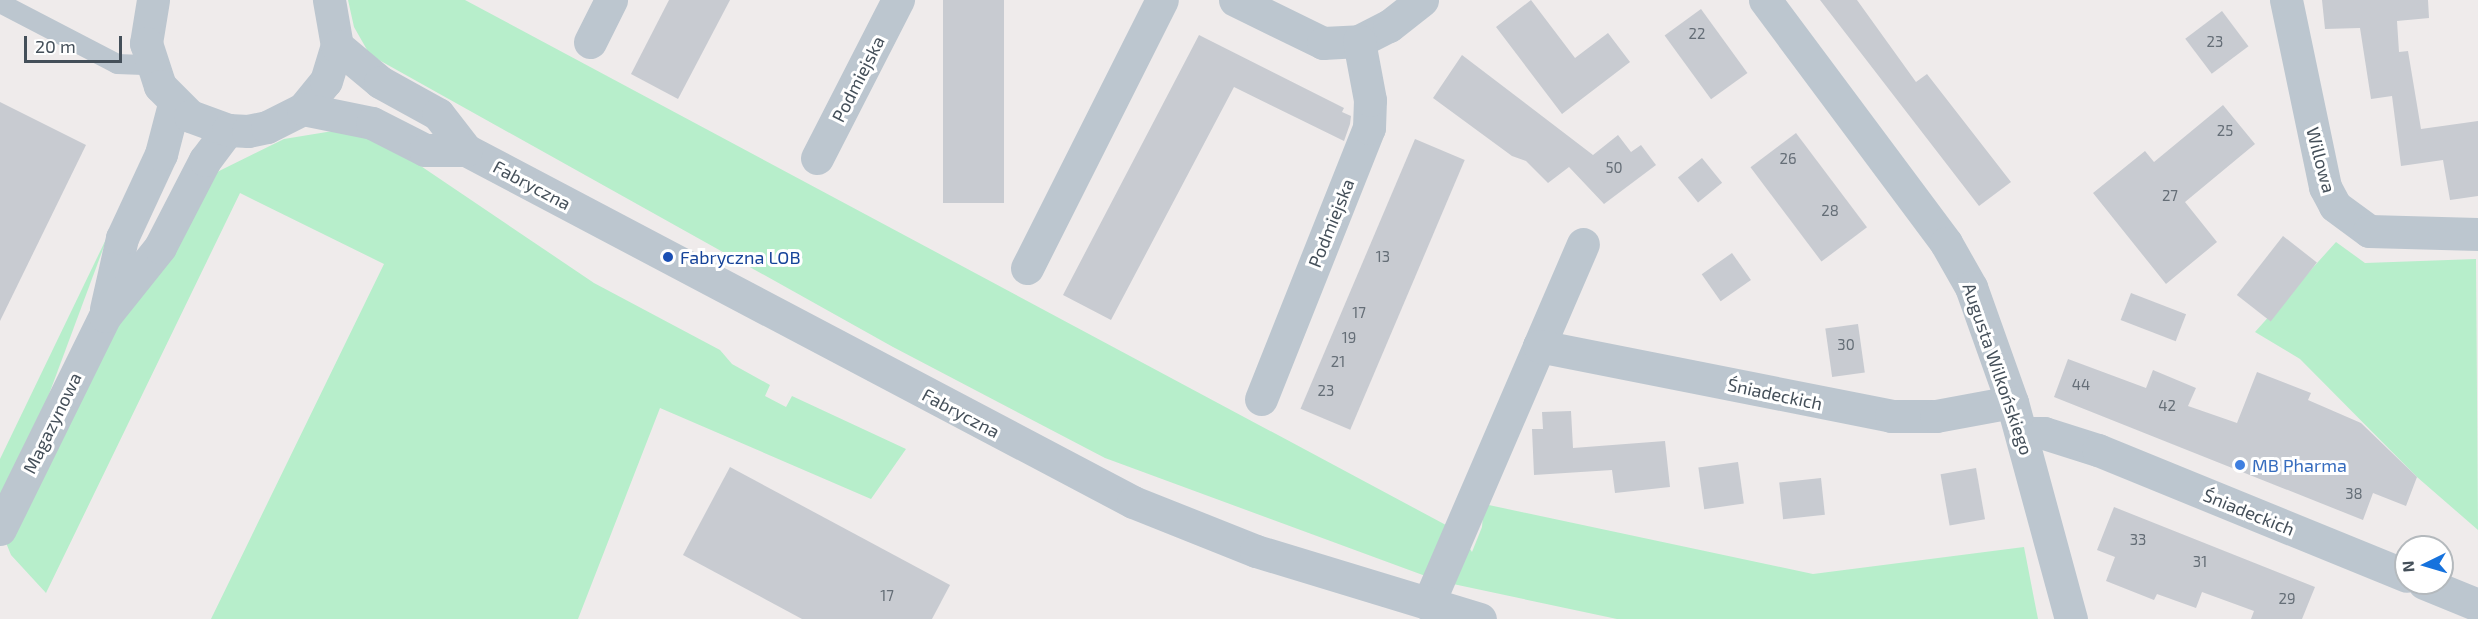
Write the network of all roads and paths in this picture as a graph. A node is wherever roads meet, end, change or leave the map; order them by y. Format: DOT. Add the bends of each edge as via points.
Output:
graph roads {
  1 [pos="329,0"];
  2 [pos="611,0"];
  3 [pos="898,0"];
  4 [pos="1162,0"];
  5 [pos="1235,0"];
  6 [pos="1422,0"];
  7 [pos="1765,0"];
  8 [pos="2286,0"];
  9 [pos="0,3"];
  10 [pos="142,7"];
  11 [pos="1359,41"];
  12 [pos="590,42"];
  13 [pos="337,46"];
  14 [pos="150,65"];
  15 [pos="174,104"];
  16 [pos="303,109"];
  17 [pos="228,130"];
  18 [pos="466,150"];
  19 [pos="817,158"];
  20 [pos="2478,234"];
  21 [pos="1583,244"];
  22 [pos="1027,268"];
  23 [pos="105,316"];
  24 [pos="1539,346"];
  25 [pos="1261,399"];
  26 [pos="2012,402"];
  27 [pos="2022,433"];
  28 [pos="0,529"];
  29 [pos="2394,571"];
  30 [pos="2453,595"];
  31 [pos="1428,604"];
  32 [pos="2478,605"];
  33 [pos="1480,619"];
  34 [pos="2070,619"];
  1 -- 13 [label="street"];
  2 -- 12 [label="street"];
  3 -- 19 [label="street, Podmiejska"];
  4 -- 22 [label="street"];
  5 -- 11 [label="street" via="1323,43"];
  6 -- 11 [label="street" via="1389,26"];
  7 -- 26 [label="street, Augusta Wilkońskiego" via="1946,243 1971,287"];
  8 -- 20 [label="street, Willowa" via="2325,188 2335,206 2369,231"];
  9 -- 14 [label="lane" via="117,64"];
  10 -- 14 [label="street"];
  11 -- 25 [label="street, Podmiejska" via="1370,100 1369,128"];
  13 -- 16 [label="street" via="326,81"];
  13 -- 18 [label="street, Fabryczna" via="380,82 438,114"];
  14 -- 15 [label="street"];
  15 -- 17 [label="street" via="199,121"];
  15 -- 23 [label="street, Magazynowa" via="165,144 122,238"];
  16 -- 17 [label="street" via="267,128"];
  16 -- 18 [label="street, Fabryczna" via="372,123 425,150"];
  17 -- 23 [label="street, Magazynowa" via="205,160 160,246"];
  18 -- 31 [label="street, Fabryczna" via="1133,502 1256,550"];
  21 -- 24 [label="street"];
  23 -- 28 [label="street, Magazynowa"];
  24 -- 26 [label="street, Śniadeckich" via="1891,416 1936,416"];
  24 -- 31 [label="street"];
  26 -- 27 [label="street, Augusta Wilkońskiego"];
  27 -- 29 [label="street, Śniadeckich" via="2044,433 2098,450"];
  27 -- 34 [label="street, Augusta Wilkońskiego"];
  30 -- 32 [label="street"];
  31 -- 33 [label="street, Fabryczna"];
}
